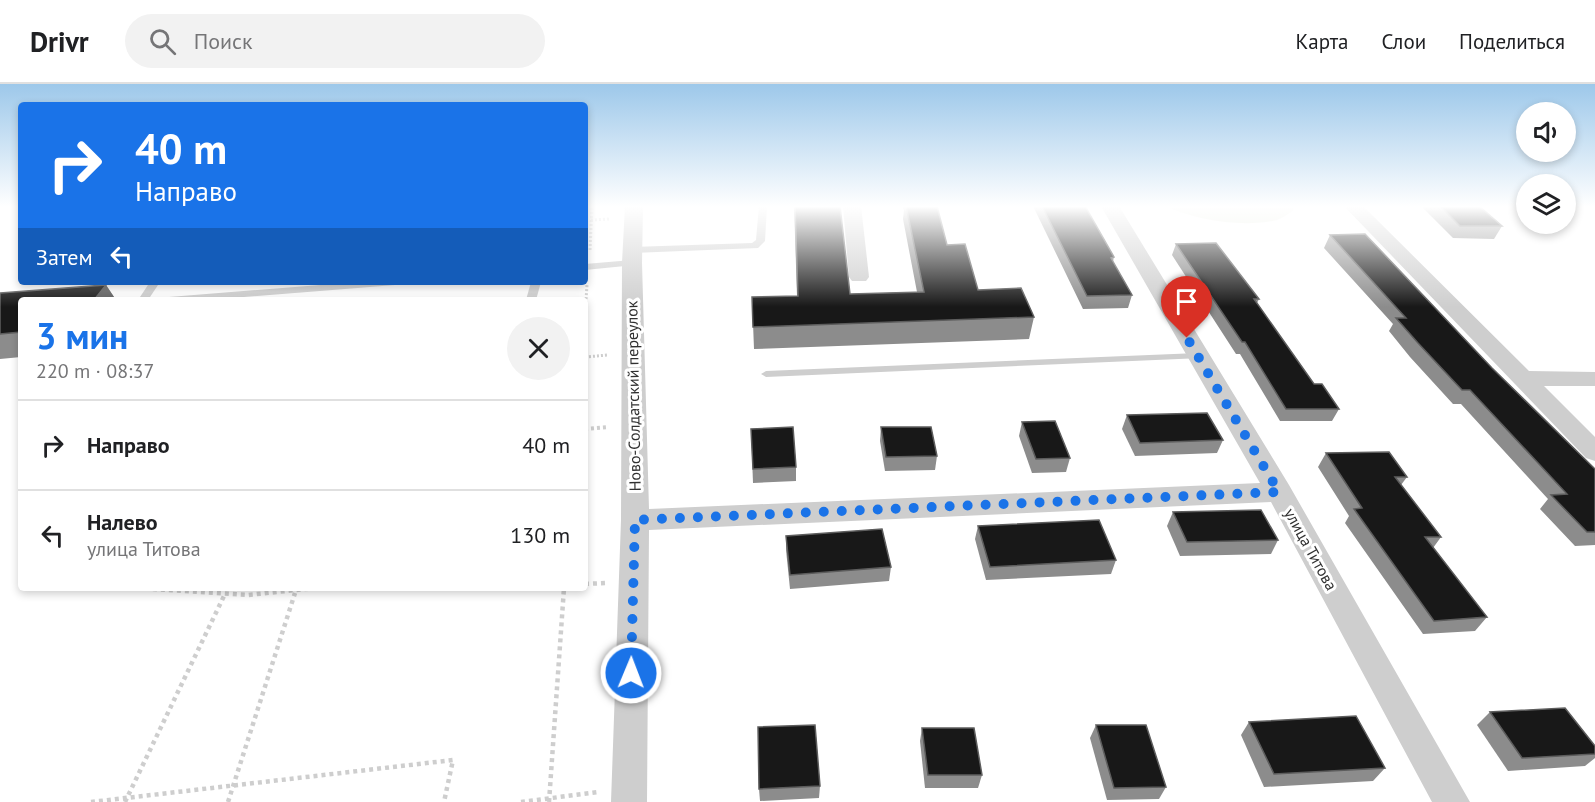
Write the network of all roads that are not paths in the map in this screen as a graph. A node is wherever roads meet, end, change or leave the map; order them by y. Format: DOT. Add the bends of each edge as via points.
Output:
graph roads {
  1 [pos="633,240"];
  2 [pos="760,240"];
  3 [pos="855,240"];
  4 [pos="1130,240"];
  5 [pos="1386,240"];
  6 [pos="632,257"];
  7 [pos="588,266"];
  8 [pos="859,277"];
  9 [pos="365,285"];
  10 [pos="246,297"];
  11 [pos="1198,356"];
  12 [pos="766,374"];
  13 [pos="1523,378"];
  14 [pos="1595,380"];
  15 [pos="1595,452"];
  16 [pos="1279,492"];
  17 [pos="635,520"];
  18 [pos="629,794"];
  19 [pos="1452,802"];
  1 -- 6 [label="street, Ново-Солдатский переулок"];
  2 -- 6 [label="lane" via="755,246"];
  3 -- 8 [label="street"];
  4 -- 11 [label="street, улица Титова"];
  5 -- 13 [label="street"];
  6 -- 7 [label="lane"];
  6 -- 17 [label="street, Ново-Солдатский переулок"];
  9 -- 10 [label="lane"];
  11 -- 12 [label="lane"];
  11 -- 16 [label="street, улица Титова"];
  13 -- 14 [label="street"];
  13 -- 15 [label="street"];
  16 -- 17 [label="street"];
  16 -- 19 [label="street, улица Титова"];
  17 -- 18 [label="street, Ново-Солдатский переулок"];
}
